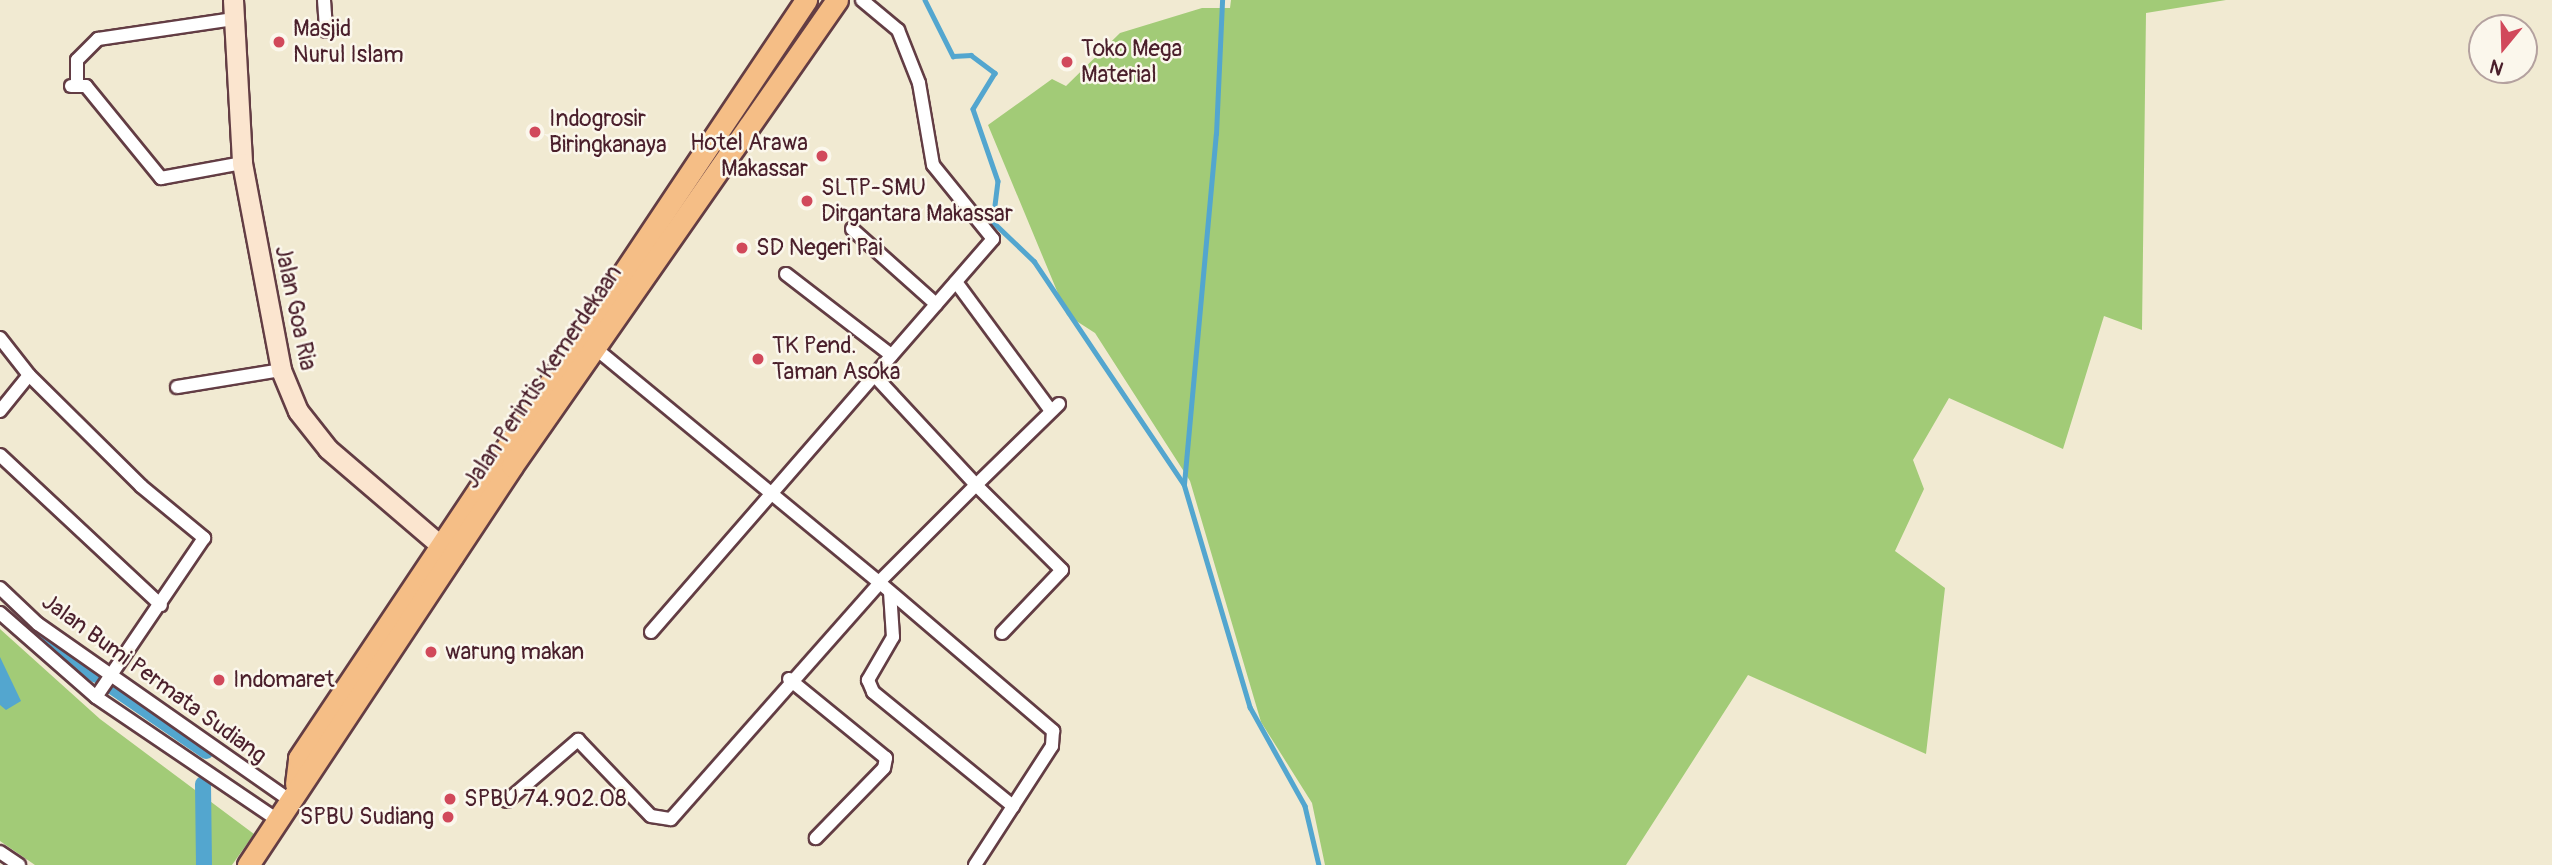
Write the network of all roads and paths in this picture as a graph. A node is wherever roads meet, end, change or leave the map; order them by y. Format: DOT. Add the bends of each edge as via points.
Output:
graph roads {
  1 [pos="324,0"];
  2 [pos="806,0"];
  3 [pos="837,0"];
  4 [pos="862,0"];
  5 [pos="233,10"];
  6 [pos="326,31"];
  7 [pos="242,163"];
  8 [pos="852,229"];
  9 [pos="786,274"];
  10 [pos="956,282"];
  11 [pos="936,304"];
  12 [pos="0,338"];
  13 [pos="594,347"];
  14 [pos="891,355"];
  15 [pos="281,370"];
  16 [pos="873,373"];
  17 [pos="29,375"];
  18 [pos="177,387"];
  19 [pos="0,411"];
  20 [pos="0,455"];
  21 [pos="976,485"];
  22 [pos="774,491"];
  23 [pos="446,551"];
  24 [pos="880,582"];
  25 [pos="0,588"];
  26 [pos="890,592"];
  27 [pos="161,605"];
  28 [pos="0,613"];
  29 [pos="651,632"];
  30 [pos="1002,633"];
  31 [pos="110,677"];
  32 [pos="789,679"];
  33 [pos="96,697"];
  34 [pos="292,792"];
  35 [pos="507,801"];
  36 [pos="1013,806"];
  37 [pos="276,819"];
  38 [pos="816,838"];
  39 [pos="0,852"];
  40 [pos="19,865"];
  41 [pos="248,865"];
  42 [pos="975,865"];
  1 -- 6 [label="street"];
  2 -- 23 [label="highway, Jalan Perintis Kemerdekaan"];
  3 -- 13 [label="highway, Jalan Perintis Kemerdekaan"];
  4 -- 10 [label="street" via="898,30 919,83 933,165 993,237"];
  5 -- 7 [label="main road, Jalan Goa Ria"];
  5 -- 7 [label="street" via="98,39 77,60 74,84 161,178"];
  7 -- 15 [label="main road, Jalan Goa Ria"];
  8 -- 11 [label="street"];
  9 -- 14 [label="street"];
  10 -- 11 [label="street"];
  10 -- 21 [label="street" via="1055,407"];
  11 -- 14 [label="street"];
  12 -- 17 [label="street"];
  13 -- 22 [label="street"];
  13 -- 23 [label="highway, Jalan Perintis Kemerdekaan"];
  14 -- 16 [label="street"];
  15 -- 18 [label="street"];
  15 -- 23 [label="main road, Jalan Goa Ria" via="298,411 328,449"];
  16 -- 21 [label="street"];
  16 -- 22 [label="street"];
  17 -- 19 [label="street"];
  17 -- 27 [label="street" via="141,486 202,536"];
  20 -- 27 [label="street"];
  21 -- 24 [label="street"];
  21 -- 30 [label="street" via="1062,569"];
  22 -- 24 [label="street"];
  22 -- 29 [label="street"];
  23 -- 34 [label="highway, Jalan Perintis Kemerdekaan" via="353,714"];
  24 -- 26 [label="street"];
  24 -- 32 [label="street"];
  25 -- 31 [label="street, Jalan Bumi Permata Sudiang"];
  26 -- 36 [label="street" via="893,637 869,680 873,692"];
  26 -- 36 [label="street" via="1053,731 1052,747"];
  27 -- 31 [label="street"];
  28 -- 33 [label="street, Jalan Bumi Permata Sudiang"];
  31 -- 33 [label="street"];
  31 -- 34 [label="street, Jalan Bumi Permata Sudiang"];
  32 -- 35 [label="street" via="671,819 651,816 578,740"];
  32 -- 38 [label="street" via="886,758 884,768"];
  33 -- 37 [label="street, Jalan Bumi Permata Sudiang"];
  34 -- 37 [label="highway, Jalan Perintis Kemerdekaan"];
  36 -- 42 [label="street"];
  37 -- 41 [label="highway, Jalan Perintis Kemerdekaan"];
  39 -- 40 [label="street"];
}
